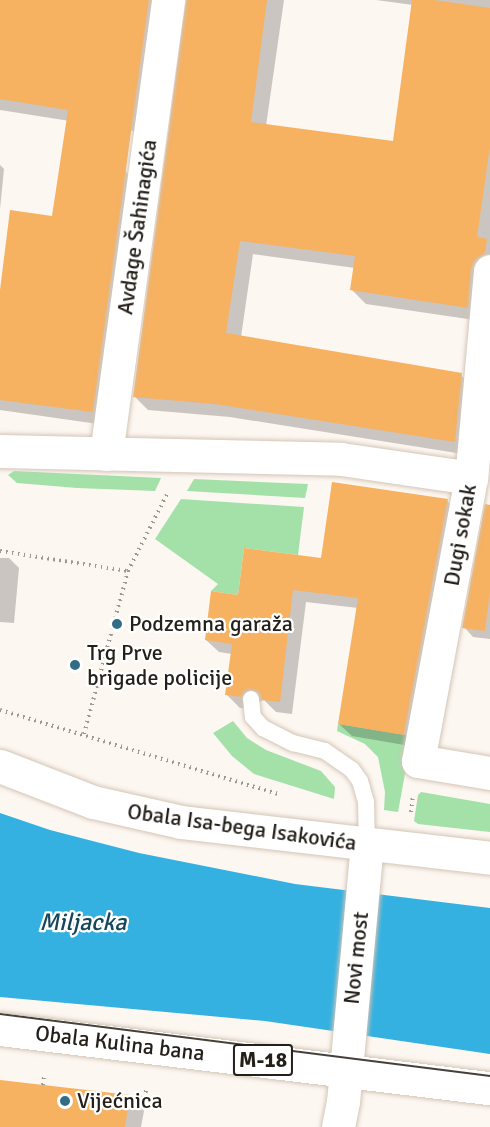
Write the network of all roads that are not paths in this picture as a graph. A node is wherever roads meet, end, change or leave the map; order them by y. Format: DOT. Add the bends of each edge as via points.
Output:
graph roads {
  1 [pos="168,0"];
  2 [pos="490,271"];
  3 [pos="0,451"];
  4 [pos="106,454"];
  5 [pos="471,478"];
  6 [pos="251,699"];
  7 [pos="0,766"];
  8 [pos="490,773"];
  9 [pos="367,845"];
  10 [pos="490,858"];
  11 [pos="0,1029"];
  12 [pos="347,1057"];
  13 [pos="490,1088"];
  14 [pos="338,1127"];
  1 -- 4 [label="street, Avdage Šahinagića"];
  2 -- 5 [label="street, Dugi sokak"];
  3 -- 4 [label="street"];
  4 -- 5 [label="street" via="341,459"];
  5 -- 8 [label="street, Dugi sokak" via="418,761"];
  6 -- 9 [label="lane" via="253,717 263,728 293,743 325,751 352,770 366,802"];
  7 -- 9 [label="street, Obala Isa-bega Isakovića" via="128,812 191,824"];
  9 -- 10 [label="street, Obala Isa-bega Isakovića"];
  9 -- 12 [label="street, Novi most"];
  11 -- 12 [label="street, Obala Kulina bana / M-18"];
  12 -- 13 [label="street, Obala Kulina bana / M-18"];
  12 -- 14 [label="street, Novi most"];
}
